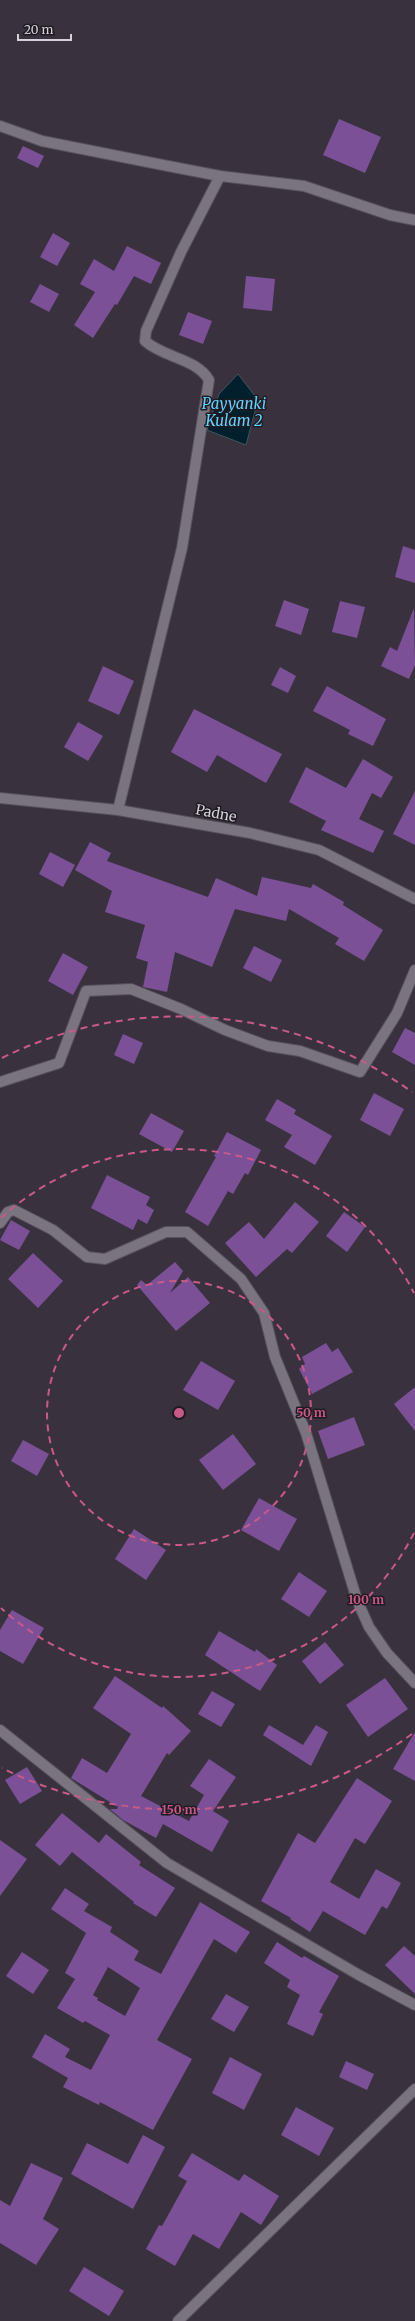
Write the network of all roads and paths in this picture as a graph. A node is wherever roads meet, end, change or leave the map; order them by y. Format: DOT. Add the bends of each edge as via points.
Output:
graph roads {
  1 [pos="0,126"];
  2 [pos="220,176"];
  3 [pos="415,220"];
  4 [pos="0,798"];
  5 [pos="118,810"];
  6 [pos="415,899"];
  7 [pos="415,970"];
  8 [pos="0,1082"];
  9 [pos="0,1223"];
  10 [pos="415,1683"];
  11 [pos="0,1730"];
  12 [pos="415,2004"];
  13 [pos="415,2089"];
  14 [pos="178,2321"];
  1 -- 2 [label="street" via="42,141"];
  2 -- 3 [label="street" via="304,186 390,215"];
  2 -- 5 [label="street" via="181,252 146,331 145,341 155,350 194,365 205,373 209,380 182,548"];
  4 -- 5 [label="street, Padne"];
  5 -- 6 [label="street, Padne" via="250,833 319,850"];
  7 -- 8 [label="street" via="397,1013 360,1072 300,1051 254,1041 131,989 86,991 59,1063"];
  9 -- 10 [label="street" via="8,1212 14,1210 53,1230 87,1257 104,1259 166,1232 187,1232 241,1279 264,1312 275,1357 317,1468 357,1600 369,1627 387,1653"];
  11 -- 12 [label="street" via="166,1863 359,1975"];
  13 -- 14 [label="street"];
}
